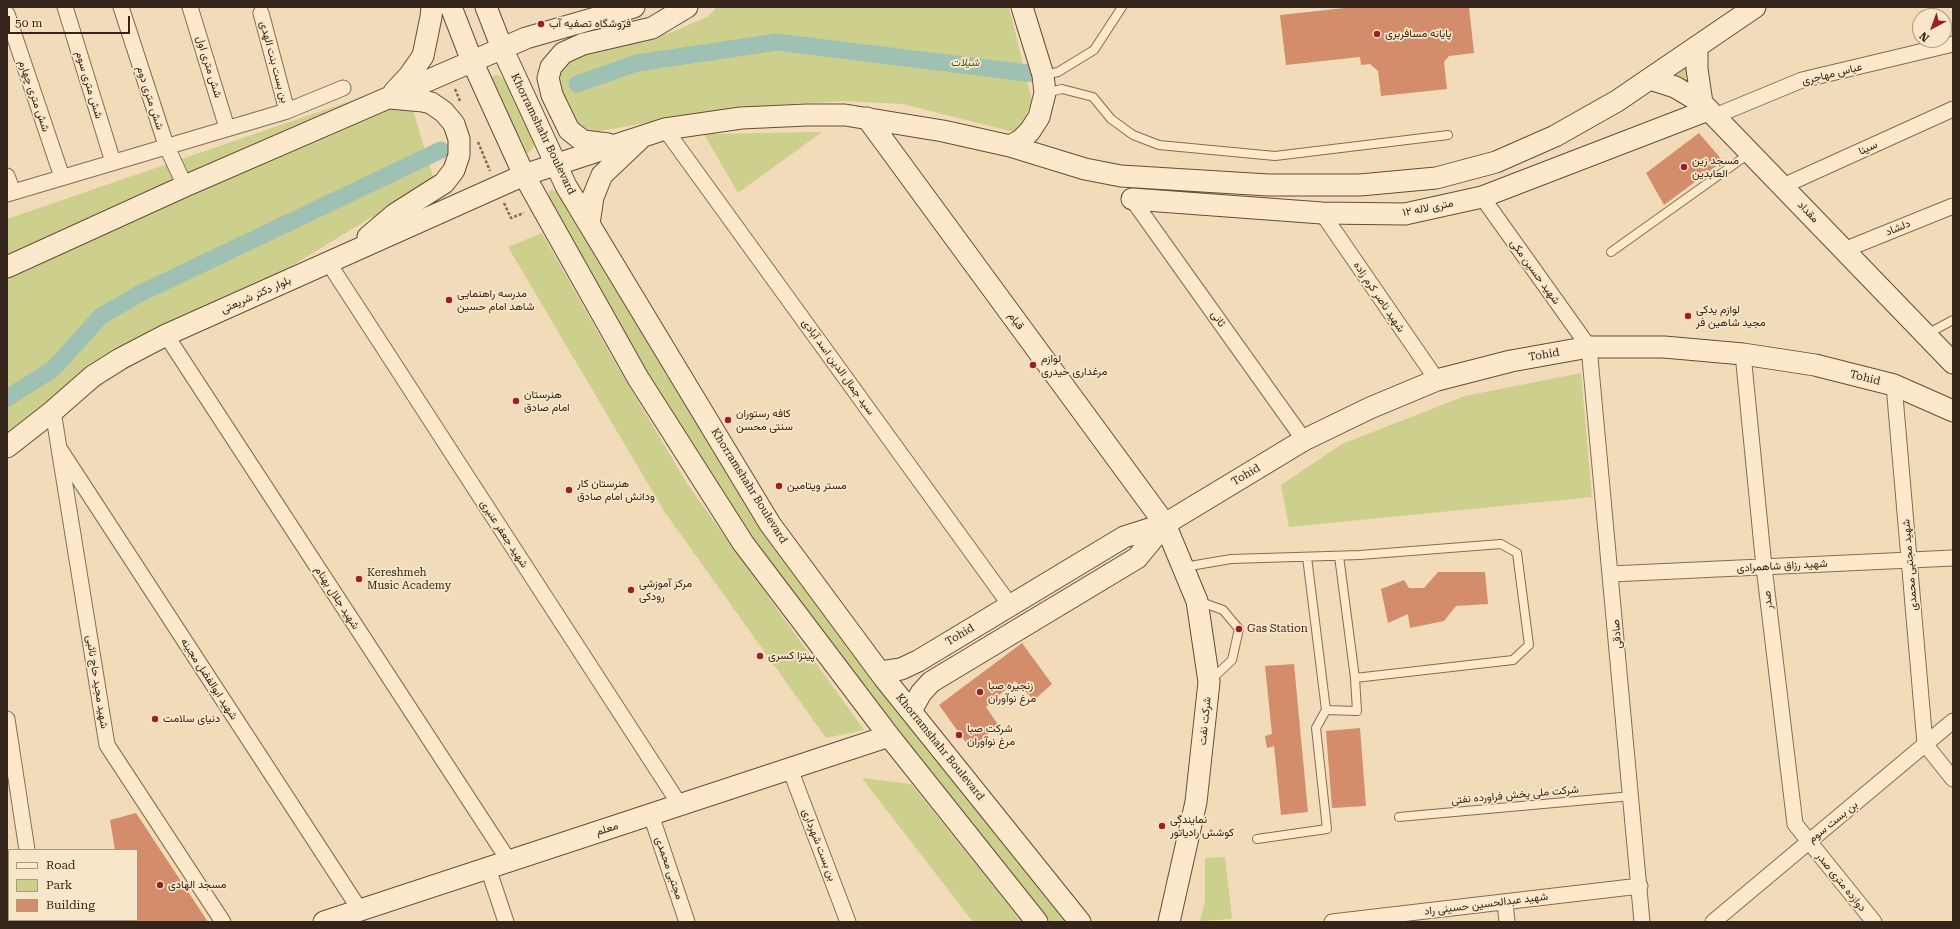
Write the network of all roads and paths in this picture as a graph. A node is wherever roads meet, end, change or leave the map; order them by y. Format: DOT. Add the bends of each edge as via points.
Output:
graph roads {
  1 [pos="65,7"];
  2 [pos="121,7"];
  3 [pos="190,7"];
  4 [pos="432,7"];
  5 [pos="451,7"];
  6 [pos="486,7"];
  7 [pos="634,7"];
  8 [pos="687,7"];
  9 [pos="1022,7"];
  10 [pos="1122,7"];
  11 [pos="1755,7"];
  12 [pos="261,13"];
  13 [pos="7,14"];
  14 [pos="1953,44"];
  15 [pos="1697,47"];
  16 [pos="502,48"];
  17 [pos="472,61"];
  18 [pos="1650,79"];
  19 [pos="1044,84"];
  20 [pos="343,88"];
  21 [pos="388,98"];
  22 [pos="1953,109"];
  23 [pos="1708,110"];
  24 [pos="287,111"];
  25 [pos="867,118"];
  26 [pos="227,128"];
  27 [pos="665,129"];
  28 [pos="1448,135"];
  29 [pos="643,136"];
  30 [pos="614,144"];
  31 [pos="166,146"];
  32 [pos="1010,146"];
  33 [pos="1750,153"];
  34 [pos="113,162"];
  35 [pos="555,164"];
  36 [pos="524,175"];
  37 [pos="7,176"];
  38 [pos="62,177"];
  39 [pos="186,186"];
  40 [pos="1782,186"];
  41 [pos="10,193"];
  42 [pos="1482,197"];
  43 [pos="1132,199"];
  44 [pos="1953,206"];
  45 [pos="1322,213"];
  46 [pos="589,224"];
  47 [pos="1844,250"];
  48 [pos="351,252"];
  49 [pos="1611,252"];
  50 [pos="328,262"];
  51 [pos="7,267"];
  52 [pos="1953,320"];
  53 [pos="166,335"];
  54 [pos="1926,335"];
  55 [pos="1589,347"];
  56 [pos="1743,354"];
  57 [pos="1953,363"];
  58 [pos="1437,380"];
  59 [pos="1894,385"];
  60 [pos="53,411"];
  61 [pos="1953,411"];
  62 [pos="1304,440"];
  63 [pos="7,447"];
  64 [pos="59,448"];
  65 [pos="1165,524"];
  66 [pos="1339,556"];
  67 [pos="1307,557"];
  68 [pos="1953,558"];
  69 [pos="1910,560"];
  70 [pos="1183,567"];
  71 [pos="1764,567"];
  72 [pos="1611,574"];
  73 [pos="1198,601"];
  74 [pos="1010,606"];
  75 [pos="918,661"];
  76 [pos="880,672"];
  77 [pos="1355,678"];
  78 [pos="931,682"];
  79 [pos="1209,682"];
  80 [pos="1326,710"];
  81 [pos="911,711"];
  82 [pos="7,719"];
  83 [pos="1953,721"];
  84 [pos="889,736"];
  85 [pos="1925,744"];
  86 [pos="790,769"];
  87 [pos="1953,779"];
  88 [pos="1632,796"];
  89 [pos="680,805"];
  90 [pos="651,815"];
  91 [pos="1400,817"];
  92 [pos="1257,839"];
  93 [pos="1808,842"];
  94 [pos="27,849"];
  95 [pos="509,861"];
  96 [pos="488,868"];
  97 [pos="1640,886"];
  98 [pos="1505,902"];
  99 [pos="360,910"];
  100 [pos="223,922"];
  101 [pos="324,922"];
  102 [pos="506,922"];
  103 [pos="687,922"];
  104 [pos="848,922"];
  105 [pos="1037,922"];
  106 [pos="1080,922"];
  107 [pos="1169,922"];
  108 [pos="1332,922"];
  109 [pos="1507,922"];
  110 [pos="1642,922"];
  111 [pos="1713,922"];
  112 [pos="1874,922"];
  1 -- 34 [label="street, شش متری سوم"];
  2 -- 31 [label="street, شش متری دوم"];
  3 -- 26 [label="street, شش متری اول"];
  4 -- 21 [label="main road" via="423,56 409,76"];
  5 -- 17 [label="main road"];
  6 -- 16 [label="main road, Khorramshahr Boulevard"];
  7 -- 16 [label="main road" via="526,38"];
  8 -- 30 [label="main road" via="652,28 583,44 563,53 551,67 548,78 552,95 569,130 583,141"];
  9 -- 19 [label="main road"];
  10 -- 19 [label="lane" via="1094,50 1058,72"];
  11 -- 15 [label="main road, بلوار دکتر شریعتی"];
  12 -- 24 [label="street, بن بست بنت الهدی"];
  13 -- 38 [label="street, شش متری چهارم"];
  14 -- 23 [label="street, عباس مهاجری" via="1802,80"];
  15 -- 18 [label="main road, بلوار دکتر شریعتی"];
  15 -- 23 [label="main road" via="1697,69"];
  16 -- 17 [label="main road"];
  16 -- 35 [label="main road, Khorramshahr Boulevard"];
  17 -- 21 [label="main road"];
  17 -- 36 [label="main road"];
  18 -- 23 [label="main road, مقداد" via="1675,87"];
  18 -- 32 [label="main road, بلوار دکتر شریعتی" via="1555,136 1496,162 1436,178 1360,185 1268,185 1121,176 1085,169"];
  19 -- 28 [label="lane" via="1093,97 1111,119 1133,135 1159,145 1275,156"];
  19 -- 32 [label="main road" via="1039,117 1021,140"];
  20 -- 24 [label="street"];
  21 -- 39 [label="main road"];
  21 -- 48 [label="main road" via="431,103 444,112 454,124 459,139 459,156 454,170 444,183 395,214"];
  22 -- 40 [label="street, سینا"];
  23 -- 33 [label="main road, مقداد"];
  23 -- 42 [label="main road, ۱۲ متری لاله"];
  24 -- 26 [label="street"];
  25 -- 27 [label="main road, بلوار دکتر شریعتی" via="806,115 741,118"];
  25 -- 32 [label="main road, بلوار دکتر شریعتی"];
  25 -- 65 [label="main road, قیام"];
  26 -- 31 [label="street"];
  27 -- 29 [label="main road, بلوار دکتر شریعتی"];
  27 -- 74 [label="street, سید جمال الدین اسد آبادی"];
  29 -- 30 [label="main road, بلوار دکتر شریعتی"];
  29 -- 46 [label="main road" via="602,175 593,196"];
  30 -- 35 [label="main road, بلوار دکتر شریعتی"];
  31 -- 34 [label="street"];
  31 -- 39 [label="street, شش متری دوم"];
  33 -- 40 [label="main road, مقداد"];
  33 -- 49 [label="lane"];
  34 -- 38 [label="street"];
  35 -- 36 [label="main road, بلوار دکتر شریعتی"];
  35 -- 46 [label="main road, Khorramshahr Boulevard"];
  36 -- 48 [label="main road, بلوار دکتر شریعتی"];
  36 -- 84 [label="main road" via="638,378 743,543"];
  37 -- 41 [label="street"];
  38 -- 41 [label="street"];
  39 -- 51 [label="main road"];
  40 -- 47 [label="main road, مقداد"];
  42 -- 45 [label="main road, ۱۲ متری لاله" via="1405,214"];
  42 -- 55 [label="street, شهید حسین مکی"];
  43 -- 45 [label="main road, ۱۲ متری لاله"];
  43 -- 62 [label="street, ثانی"];
  44 -- 47 [label="street, دلشاد"];
  45 -- 58 [label="street, شهید ناصر کرم زاده"];
  46 -- 76 [label="main road, Khorramshahr Boulevard" via="770,524"];
  47 -- 54 [label="main road, مقداد"];
  48 -- 50 [label="main road, بلوار دکتر شریعتی"];
  50 -- 53 [label="main road, بلوار دکتر شریعتی"];
  50 -- 89 [label="street, شهید جعفر عنبری"];
  52 -- 54 [label="lane"];
  53 -- 60 [label="main road, بلوار دکتر شریعتی" via="93,376"];
  53 -- 95 [label="street, شهید جلال بهنام"];
  54 -- 57 [label="main road, مقداد"];
  55 -- 56 [label="main road, Tohid" via="1664,348"];
  55 -- 58 [label="main road, Tohid" via="1511,361"];
  55 -- 72 [label="street, صادقی"];
  56 -- 59 [label="main road, Tohid" via="1815,365"];
  56 -- 71 [label="street, صدر"];
  58 -- 62 [label="main road, Tohid" via="1370,408"];
  59 -- 61 [label="main road, Tohid"];
  59 -- 69 [label="street, شهید مجتبی محمدی"];
  60 -- 63 [label="main road, بلوار دکتر شریعتی"];
  60 -- 64 [label="street, شهید مجید حاج نائبی"];
  62 -- 65 [label="main road, Tohid"];
  64 -- 99 [label="street, شهید ابوالفضل مجینه"];
  64 -- 100 [label="street, شهید مجید حاج نائبی" via="107,744"];
  65 -- 70 [label="main road, شرکت نفت"];
  65 -- 74 [label="main road, Tohid" via="1124,537"];
  65 -- 78 [label="main road, Tohid" via="1137,558"];
  66 -- 67 [label="lane"];
  66 -- 77 [label="lane"];
  66 -- 77 [label="lane" via="1501,544 1517,553 1529,646 1513,660"];
  67 -- 70 [label="lane" via="1231,559"];
  67 -- 80 [label="lane"];
  68 -- 69 [label="street, شهید رزاق شاهمرادی"];
  69 -- 71 [label="street, شهید رزاق شاهمرادی"];
  69 -- 85 [label="street, شهید مجتبی محمدی"];
  70 -- 73 [label="main road, شرکت نفت"];
  71 -- 72 [label="street, شهید رزاق شاهمرادی"];
  71 -- 93 [label="street, صدر" via="1795,824"];
  72 -- 88 [label="street, صادقی"];
  73 -- 79 [label="main road, شرکت نفت"];
  73 -- 79 [label="lane" via="1223,610 1239,629 1232,660"];
  74 -- 75 [label="main road, Tohid"];
  75 -- 76 [label="main road, Tohid" via="901,669"];
  75 -- 78 [label="main road" via="918,670"];
  76 -- 81 [label="main road, Khorramshahr Boulevard"];
  77 -- 80 [label="lane" via="1357,711"];
  78 -- 81 [label="main road, Tohid"];
  79 -- 107 [label="main road, شرکت نفت" via="1196,802"];
  80 -- 92 [label="lane" via="1316,728 1327,828"];
  81 -- 106 [label="main road, Khorramshahr Boulevard"];
  82 -- 94 [label="street"];
  83 -- 85 [label="street, بن بست سوم"];
  84 -- 86 [label="main road, معلم"];
  84 -- 105 [label="main road"];
  85 -- 87 [label="street"];
  85 -- 93 [label="street, بن بست سوم"];
  86 -- 89 [label="main road, معلم"];
  86 -- 104 [label="street, بن بست شهرداری"];
  88 -- 91 [label="lane, شرکت ملی پخش فراورده نفتی"];
  88 -- 97 [label="street, صادقی"];
  89 -- 90 [label="main road, معلم"];
  90 -- 95 [label="main road, معلم"];
  90 -- 103 [label="street, مجتبی محمدی"];
  93 -- 111 [label="street, بن بست سوم"];
  93 -- 112 [label="street, دوازده متری صدر"];
  95 -- 96 [label="main road, معلم"];
  96 -- 99 [label="main road, معلم"];
  96 -- 102 [label="street"];
  97 -- 98 [label="street, شهید عبدالحسین حسینی راد"];
  97 -- 110 [label="street, صادقی"];
  98 -- 108 [label="street, شهید عبدالحسین حسینی راد"];
  98 -- 109 [label="street"];
  99 -- 101 [label="main road, معلم"];
}
